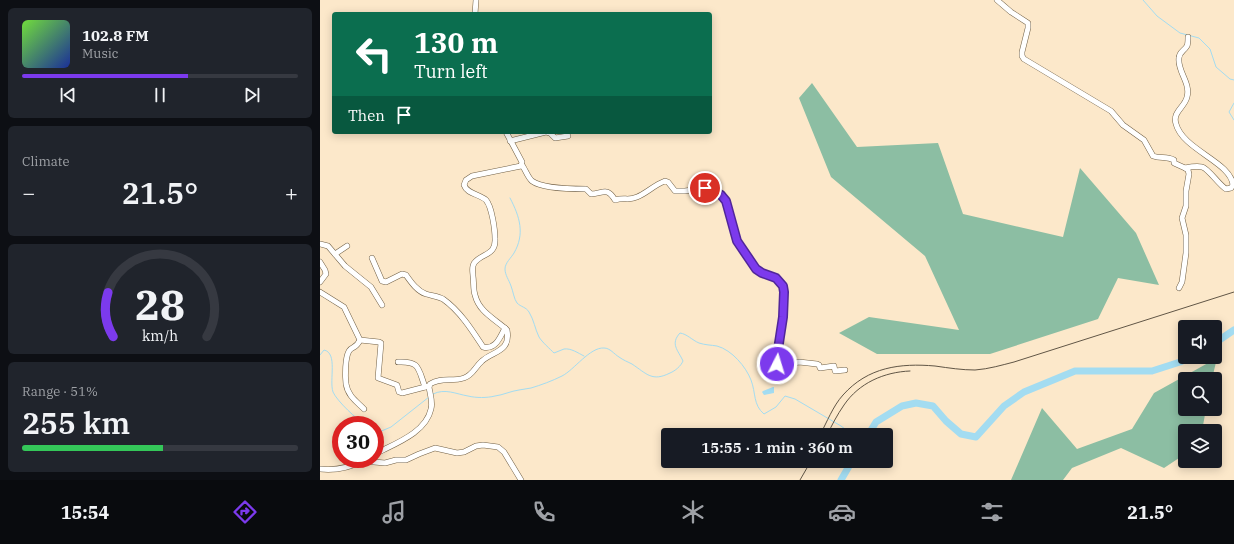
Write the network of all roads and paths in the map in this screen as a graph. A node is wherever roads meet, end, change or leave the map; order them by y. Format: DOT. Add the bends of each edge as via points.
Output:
graph roads {
  1 [pos="476,0"];
  2 [pos="997,0"];
  3 [pos="475,12"];
  4 [pos="1188,37"];
  5 [pos="507,134"];
  6 [pos="538,134"];
  7 [pos="551,134"];
  8 [pos="568,136"];
  9 [pos="510,141"];
  10 [pos="522,165"];
  11 [pos="1185,168"];
  12 [pos="320,244"];
  13 [pos="347,246"];
  14 [pos="335,254"];
  15 [pos="372,258"];
  16 [pos="320,262"];
  17 [pos="320,282"];
  18 [pos="1179,288"];
  19 [pos="320,292"];
  20 [pos="382,305"];
  21 [pos="505,328"];
  22 [pos="360,340"];
  23 [pos="398,362"];
  24 [pos="845,370"];
  25 [pos="427,386"];
  26 [pos="364,409"];
  27 [pos="384,450"];
  28 [pos="384,463"];
  29 [pos="345,468"];
  30 [pos="320,469"];
  31 [pos="521,480"];
  1 -- 3 [label="street"];
  2 -- 11 [label="street" via="1028,23 1022,52 1024,59 1111,111 1123,126 1144,140 1150,154 1157,158 1169,157 1174,163"];
  4 -- 11 [label="street" via="1188,45 1180,53 1178,60 1188,96 1175,116 1175,122 1184,138 1215,161 1234,185 1226,189 1205,168"];
  5 -- 9 [label="street"];
  6 -- 9 [label="street"];
  7 -- 8 [label="street" via="555,138"];
  9 -- 10 [label="street"];
  10 -- 21 [label="street" via="475,175 464,183 467,190 487,202 495,240 491,252 473,264 477,303"];
  10 -- 24 [label="street" via="531,180 539,184 586,189 590,194 608,192 615,200 636,198 665,181 675,191 708,188 721,195 726,201 742,249 759,272 776,278 783,286 784,306 777,364 780,366 801,362 816,364 820,368 834,366 835,371"];
  11 -- 18 [label="street" via="1188,176 1186,206 1182,220 1186,235 1186,253"];
  12 -- 14 [label="street" via="328,246"];
  13 -- 14 [label="street"];
  14 -- 20 [label="street" via="350,271 371,287"];
  15 -- 21 [label="street" via="382,282 402,274 406,275 424,294 440,298 451,306 483,347 497,343"];
  16 -- 17 [label="street" via="326,274"];
  19 -- 22 [label="street" via="344,307"];
  21 -- 25 [label="street" via="506,343 501,350 483,359 471,374 462,378 438,380"];
  22 -- 25 [label="street" via="381,343 378,378 397,385 399,392 402,393"];
  22 -- 26 [label="street" via="358,346 348,354 346,388 351,397"];
  23 -- 25 [label="street" via="407,361 415,364"];
  25 -- 27 [label="street" via="431,396 430,412 423,423 401,441"];
  28 -- 31 [label="street" via="406,460 435,448 458,453 480,445 492,446 504,452"];
  29 -- 30 [label="street"];
}
